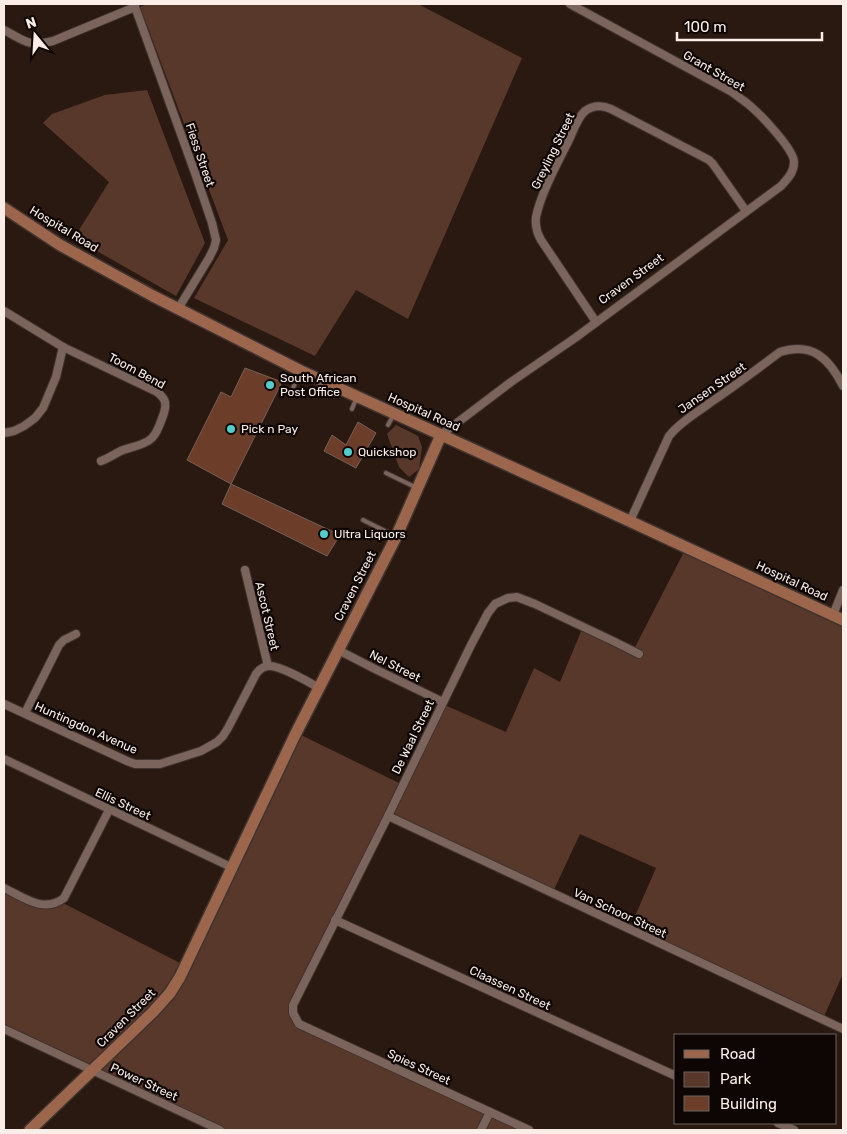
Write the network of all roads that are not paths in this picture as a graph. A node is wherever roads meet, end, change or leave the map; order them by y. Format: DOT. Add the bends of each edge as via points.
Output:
graph roads {
  1 [pos="570,4"];
  2 [pos="134,5"];
  3 [pos="4,30"];
  4 [pos="794,170"];
  5 [pos="4,208"];
  6 [pos="746,211"];
  7 [pos="178,309"];
  8 [pos="4,311"];
  9 [pos="596,322"];
  10 [pos="63,347"];
  11 [pos="301,371"];
  12 [pos="843,386"];
  13 [pos="291,392"];
  14 [pos="357,397"];
  15 [pos="352,408"];
  16 [pos="395,414"];
  17 [pos="388,425"];
  18 [pos="4,433"];
  19 [pos="441,435"];
  20 [pos="102,461"];
  21 [pos="386,473"];
  22 [pos="418,489"];
  23 [pos="363,520"];
  24 [pos="630,521"];
  25 [pos="396,537"];
  26 [pos="245,570"];
  27 [pos="843,590"];
  28 [pos="838,617"];
  29 [pos="76,634"];
  30 [pos="338,650"];
  31 [pos="638,654"];
  32 [pos="268,666"];
  33 [pos="319,688"];
  34 [pos="443,702"];
  35 [pos="4,704"];
  36 [pos="25,713"];
  37 [pos="4,759"];
  38 [pos="109,810"];
  39 [pos="388,816"];
  40 [pos="233,868"];
  41 [pos="4,888"];
  42 [pos="336,920"];
  43 [pos="299,1024"];
  44 [pos="4,1029"];
  45 [pos="843,1029"];
  46 [pos="92,1070"];
  47 [pos="674,1075"];
  48 [pos="490,1112"];
  49 [pos="780,1124"];
  50 [pos="205,1127"];
  51 [pos="30,1130"];
  52 [pos="220,1130"];
  53 [pos="481,1130"];
  54 [pos="529,1130"];
  55 [pos="794,1130"];
  1 -- 4 [label="street, Grant Street" via="732,92 758,113 787,146 793,157"];
  2 -- 3 [label="street" via="53,41 39,44 23,41"];
  2 -- 7 [label="street, Fiess Street" via="216,240 209,258"];
  4 -- 6 [label="street, Craven Street" via="781,186"];
  5 -- 7 [label="main road, Hospital Road" via="60,245"];
  6 -- 9 [label="street, Craven Street"];
  6 -- 9 [label="street, Greyling Street" via="709,160 611,108 590,108 578,122 536,220 540,240"];
  7 -- 11 [label="main road, Hospital Road"];
  8 -- 10 [label="street"];
  9 -- 19 [label="street, Craven Street"];
  10 -- 18 [label="street" via="56,377 43,408 24,426"];
  10 -- 20 [label="street, Toom Bend" via="157,392 165,400 165,410 151,439"];
  11 -- 13 [label="lane"];
  11 -- 14 [label="main road, Hospital Road"];
  12 -- 24 [label="street, Jansen Street" via="829,365 815,352 797,348 780,352 672,432"];
  14 -- 15 [label="lane"];
  14 -- 16 [label="main road, Hospital Road"];
  16 -- 17 [label="lane"];
  16 -- 19 [label="main road, Hospital Road"];
  19 -- 22 [label="main road, Craven Street"];
  19 -- 24 [label="main road, Hospital Road"];
  21 -- 22 [label="lane"];
  22 -- 25 [label="main road, Craven Street"];
  23 -- 25 [label="lane"];
  24 -- 28 [label="main road, Hospital Road"];
  25 -- 30 [label="main road, Craven Street"];
  26 -- 32 [label="street, Ascot Street"];
  27 -- 28 [label="street"];
  29 -- 36 [label="street" via="59,645"];
  30 -- 33 [label="main road, Craven Street"];
  30 -- 34 [label="street, Nel Street"];
  31 -- 34 [label="street, De Waal Street" via="535,604 518,597 508,598 494,604 488,613"];
  32 -- 33 [label="street" via="284,670"];
  32 -- 36 [label="street, Huntingdon Avenue" via="256,674 223,736 201,750 160,764 127,761"];
  33 -- 40 [label="main road, Craven Street"];
  34 -- 39 [label="street, De Waal Street"];
  35 -- 36 [label="street, Huntingdon Avenue"];
  37 -- 38 [label="street, Ellis Street"];
  38 -- 40 [label="street, Ellis Street"];
  38 -- 41 [label="street" via="61,900 40,905"];
  39 -- 42 [label="street, De Waal Street"];
  39 -- 45 [label="street, Van Schoor Street"];
  40 -- 46 [label="main road, Craven Street" via="187,966 170,993"];
  42 -- 43 [label="street, De Waal Street" via="293,1005 293,1014"];
  42 -- 47 [label="street, Claassen Street"];
  43 -- 48 [label="street, Spies Street"];
  44 -- 46 [label="street, Power Street"];
  46 -- 50 [label="street, Power Street"];
  46 -- 51 [label="main road, Craven Street"];
  48 -- 53 [label="street"];
  48 -- 54 [label="street, Spies Street"];
  49 -- 55 [label="street"];
  50 -- 52 [label="street, Power Street"];
}
